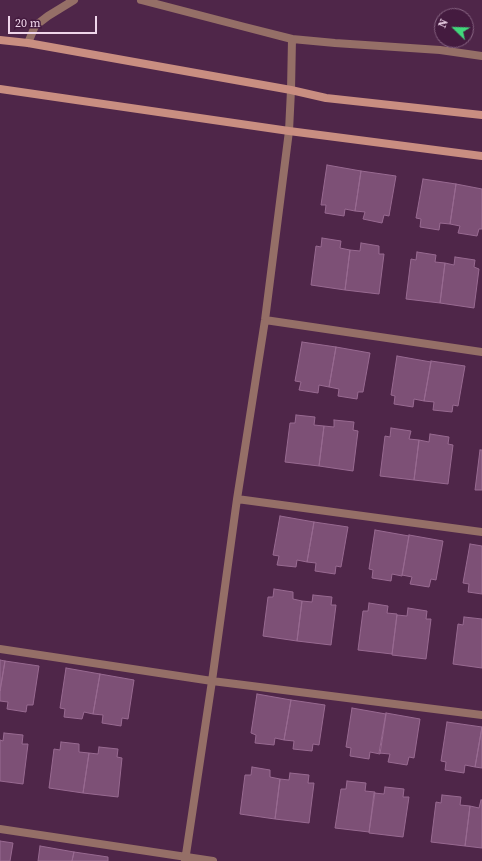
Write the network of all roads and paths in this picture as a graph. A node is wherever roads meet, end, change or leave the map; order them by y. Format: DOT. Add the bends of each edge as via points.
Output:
graph roads {
  1 [pos="74,0"];
  2 [pos="141,0"];
  3 [pos="292,39"];
  4 [pos="0,40"];
  5 [pos="28,43"];
  6 [pos="482,56"];
  7 [pos="0,89"];
  8 [pos="291,90"];
  9 [pos="482,115"];
  10 [pos="289,131"];
  11 [pos="482,156"];
  12 [pos="264,320"];
  13 [pos="482,352"];
  14 [pos="237,498"];
  15 [pos="482,532"];
  16 [pos="0,649"];
  17 [pos="212,681"];
  18 [pos="482,715"];
  19 [pos="0,829"];
  20 [pos="185,859"];
  21 [pos="213,861"];
  1 -- 5 [label="street" via="34,26"];
  2 -- 3 [label="street"];
  3 -- 6 [label="street" via="440,50"];
  3 -- 8 [label="street"];
  4 -- 5 [label="street"];
  5 -- 8 [label="street"];
  7 -- 10 [label="street"];
  8 -- 9 [label="street" via="326,98"];
  8 -- 10 [label="street"];
  10 -- 11 [label="street"];
  10 -- 12 [label="street"];
  12 -- 13 [label="street"];
  12 -- 14 [label="street"];
  14 -- 15 [label="street"];
  14 -- 17 [label="street"];
  16 -- 17 [label="street"];
  17 -- 18 [label="street"];
  17 -- 20 [label="street"];
  19 -- 20 [label="street"];
  20 -- 21 [label="street"];
}
